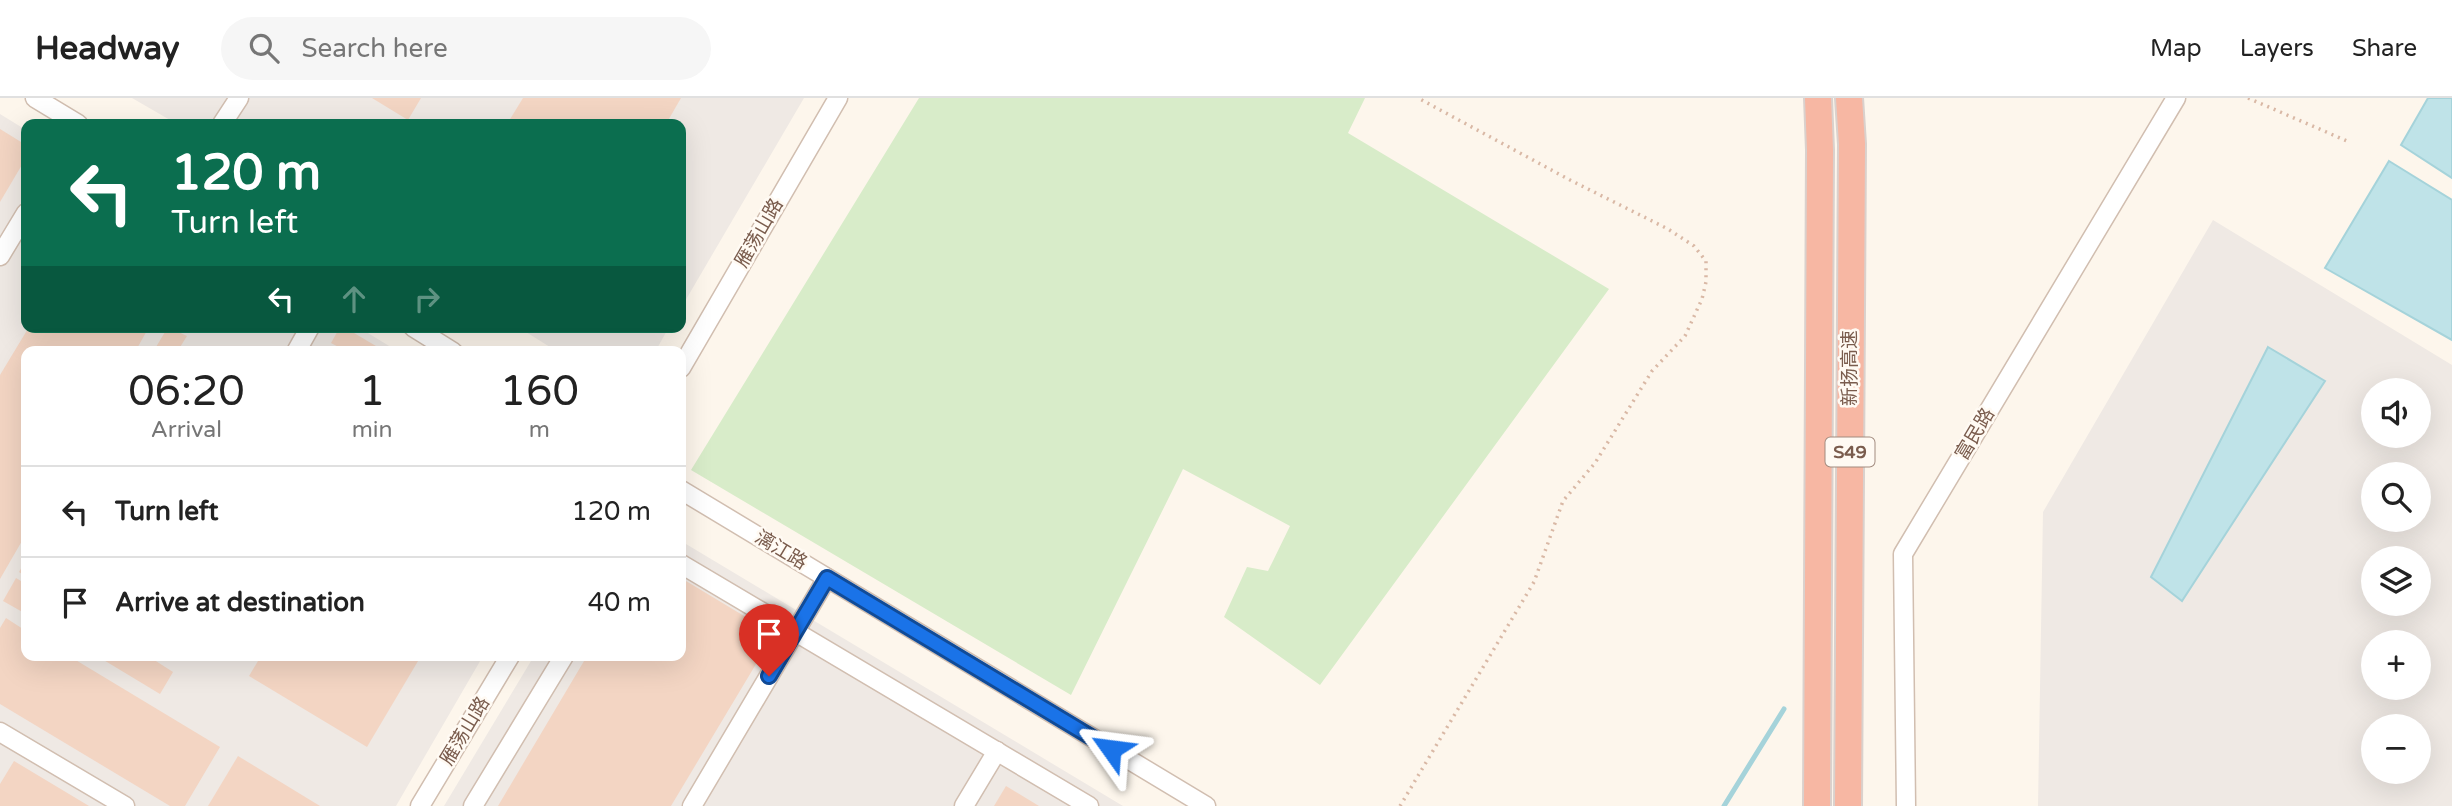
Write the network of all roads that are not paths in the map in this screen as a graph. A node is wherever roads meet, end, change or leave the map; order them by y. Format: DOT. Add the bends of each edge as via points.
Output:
graph roads {
  1 [pos="35,98"];
  2 [pos="239,98"];
  3 [pos="838,98"];
  4 [pos="1818,98"];
  5 [pos="1849,98"];
  6 [pos="2176,98"];
  7 [pos="56,103"];
  8 [pos="73,119"];
  9 [pos="225,119"];
  10 [pos="21,221"];
  11 [pos="0,256"];
  12 [pos="422,333"];
  13 [pos="443,346"];
  14 [pos="686,359"];
  15 [pos="686,493"];
  16 [pos="686,567"];
  17 [pos="827,578"];
  18 [pos="795,632"];
  19 [pos="507,661"];
  20 [pos="561,661"];
  21 [pos="2,737"];
  22 [pos="997,751"];
  23 [pos="125,806"];
  24 [pos="420,806"];
  25 [pos="472,806"];
  26 [pos="692,806"];
  27 [pos="964,806"];
  28 [pos="1089,806"];
  29 [pos="1206,806"];
  30 [pos="1817,806"];
  31 [pos="1848,806"];
  32 [pos="1906,806"];
  1 -- 7 [label="street"];
  2 -- 9 [label="street"];
  3 -- 14 [label="street, 雁荡山路"];
  4 -- 30 [label="highway, 新扬高速 / S49"];
  5 -- 31 [label="highway, 新扬高速 / S49"];
  6 -- 32 [label="street, 富民路" via="1903,554"];
  7 -- 8 [label="street"];
  10 -- 11 [label="street"];
  12 -- 13 [label="street"];
  15 -- 17 [label="street, 漓江路"];
  16 -- 18 [label="street"];
  17 -- 18 [label="street"];
  17 -- 29 [label="street, 漓江路"];
  18 -- 22 [label="street"];
  18 -- 26 [label="street"];
  19 -- 24 [label="street, 雁荡山路"];
  20 -- 25 [label="street"];
  21 -- 23 [label="street"];
  22 -- 27 [label="street"];
  22 -- 28 [label="street"];
}
